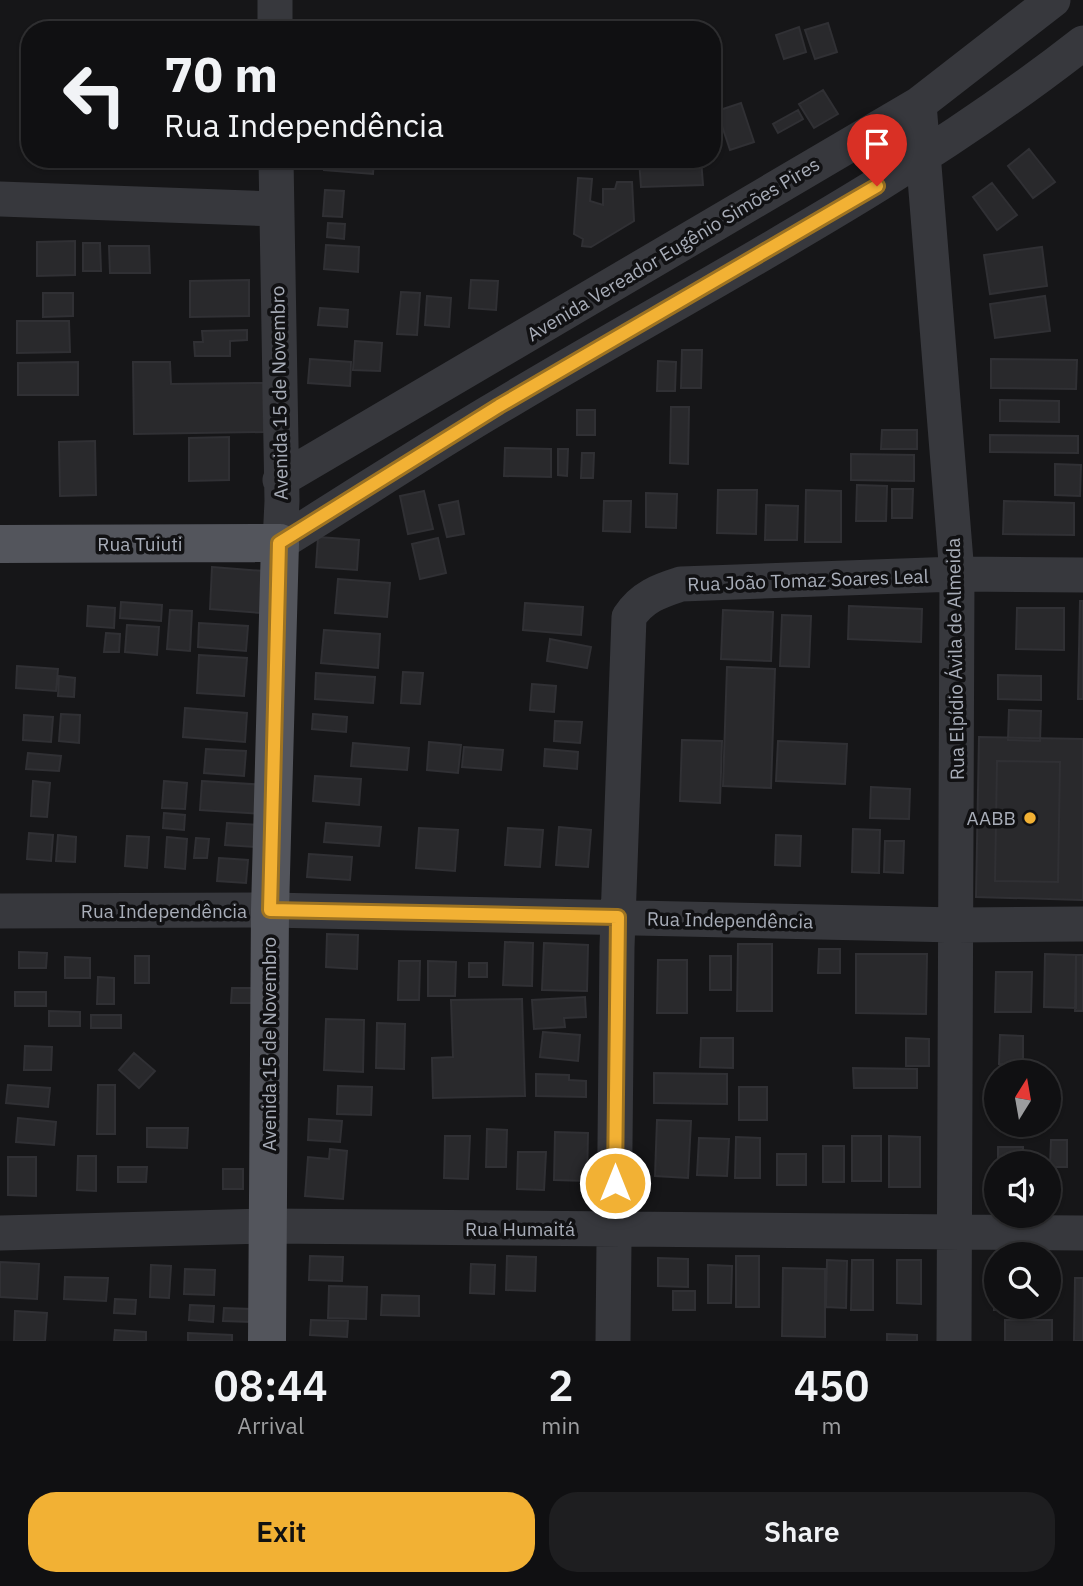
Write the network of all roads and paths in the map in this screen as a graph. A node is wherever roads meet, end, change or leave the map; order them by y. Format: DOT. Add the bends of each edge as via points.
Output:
graph roads {
  1 [pos="275,0"];
  2 [pos="1053,0"];
  3 [pos="275,21"];
  4 [pos="1083,43"];
  5 [pos="919,104"];
  6 [pos="925,158"];
  7 [pos="276,168"];
  8 [pos="0,199"];
  9 [pos="276,209"];
  10 [pos="688,242"];
  11 [pos="712,284"];
  12 [pos="474,367"];
  13 [pos="499,406"];
  14 [pos="280,480"];
  15 [pos="279,543"];
  16 [pos="0,544"];
  17 [pos="957,574"];
  18 [pos="1083,575"];
  19 [pos="270,910"];
  20 [pos="0,911"];
  21 [pos="618,917"];
  22 [pos="1083,924"];
  23 [pos="957,925"];
  24 [pos="268,1226"];
  25 [pos="615,1229"];
  26 [pos="0,1233"];
  27 [pos="954,1233"];
  28 [pos="1083,1233"];
  29 [pos="267,1341"];
  30 [pos="613,1341"];
  31 [pos="954,1341"];
  1 -- 3 [label="street"];
  2 -- 5 [label="street, Avenida Vereador Eugênio Simões Pires"];
  4 -- 6 [label="street"];
  5 -- 6 [label="street, Rua Elpídio Ávila de Almeida"];
  5 -- 10 [label="street, Avenida Vereador Eugênio Simões Pires"];
  6 -- 11 [label="street"];
  6 -- 17 [label="street, Rua Elpídio Ávila de Almeida"];
  7 -- 9 [label="street, Avenida 15 de Novembro"];
  8 -- 9 [label="street"];
  9 -- 14 [label="street, Avenida 15 de Novembro"];
  10 -- 11 [label="street"];
  10 -- 12 [label="street, Avenida Vereador Eugênio Simões Pires"];
  11 -- 13 [label="street"];
  12 -- 13 [label="street"];
  12 -- 14 [label="street, Avenida Vereador Eugênio Simões Pires"];
  13 -- 15 [label="street"];
  14 -- 15 [label="street, Avenida 15 de Novembro"];
  15 -- 16 [label="main road, Rua Tuiuti"];
  15 -- 19 [label="main road, Avenida 15 de Novembro"];
  17 -- 18 [label="street, Rua João Tomaz Soares Leal"];
  17 -- 21 [label="street, Rua João Tomaz Soares Leal" via="681,584 638,604 629,617"];
  17 -- 23 [label="street, Rua Elpídio Ávila de Almeida"];
  19 -- 20 [label="street, Rua Independência"];
  19 -- 21 [label="street, Rua Independência"];
  19 -- 24 [label="main road, Avenida 15 de Novembro"];
  21 -- 23 [label="street, Rua Independência"];
  21 -- 25 [label="street"];
  22 -- 23 [label="street, Rua Independência"];
  23 -- 27 [label="street, Rua Elpídio Ávila de Almeida"];
  24 -- 25 [label="street, Rua Humaitá"];
  24 -- 26 [label="street, Rua Humaitá"];
  24 -- 29 [label="main road, Avenida 15 de Novembro"];
  25 -- 27 [label="street, Rua Humaitá"];
  25 -- 30 [label="street"];
  27 -- 28 [label="street, Rua Humaitá"];
  27 -- 31 [label="street, Rua Elpídio Ávila de Almeida"];
}
